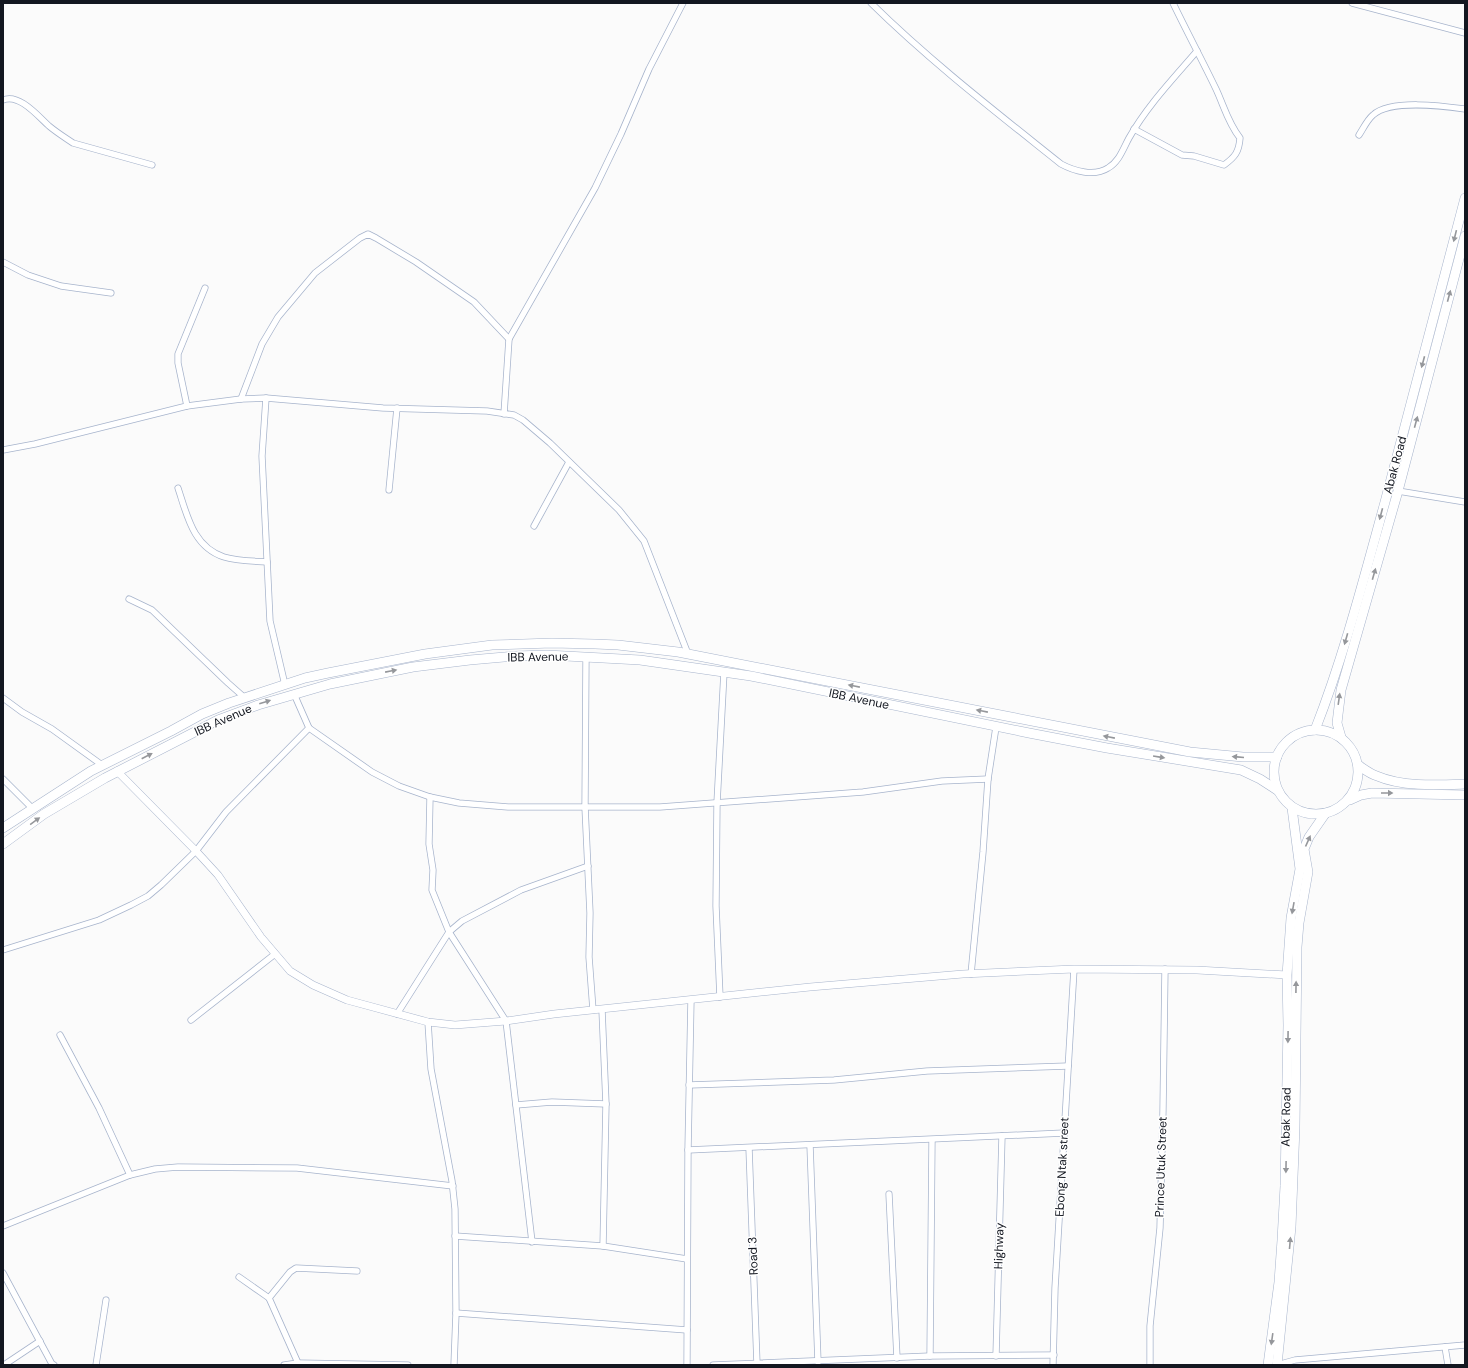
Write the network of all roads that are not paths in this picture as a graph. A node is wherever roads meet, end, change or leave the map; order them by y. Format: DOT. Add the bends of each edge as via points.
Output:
graph roads {
  1 [pos="683,3"];
  2 [pos="871,3"];
  3 [pos="1172,3"];
  4 [pos="1352,3"];
  5 [pos="1465,33"];
  6 [pos="1197,51"];
  7 [pos="3,100"];
  8 [pos="1465,109"];
  9 [pos="1134,129"];
  10 [pos="1359,136"];
  11 [pos="152,165"];
  12 [pos="1465,198"];
  13 [pos="1465,236"];
  14 [pos="1462,261"];
  15 [pos="3,262"];
  16 [pos="205,288"];
  17 [pos="111,293"];
  18 [pos="509,339"];
  19 [pos="266,398"];
  20 [pos="241,399"];
  21 [pos="187,406"];
  22 [pos="397,408"];
  23 [pos="504,414"];
  24 [pos="3,450"];
  25 [pos="569,462"];
  26 [pos="178,488"];
  27 [pos="389,490"];
  28 [pos="1398,491"];
  29 [pos="1465,502"];
  30 [pos="534,526"];
  31 [pos="267,562"];
  32 [pos="129,599"];
  33 [pos="688,654"];
  34 [pos="586,657"];
  35 [pos="724,672"];
  36 [pos="285,685"];
  37 [pos="294,694"];
  38 [pos="3,698"];
  39 [pos="245,698"];
  40 [pos="996,727"];
  41 [pos="309,728"];
  42 [pos="1315,730"];
  43 [pos="1341,737"];
  44 [pos="1277,757"];
  45 [pos="102,765"];
  46 [pos="1358,765"];
  47 [pos="117,772"];
  48 [pos="3,779"];
  49 [pos="988,779"];
  50 [pos="1463,784"];
  51 [pos="1277,790"];
  52 [pos="1464,795"];
  53 [pos="430,797"];
  54 [pos="1350,800"];
  55 [pos="717,803"];
  56 [pos="585,807"];
  57 [pos="32,808"];
  58 [pos="1292,808"];
  59 [pos="1325,814"];
  60 [pos="3,828"];
  61 [pos="3,844"];
  62 [pos="196,851"];
  63 [pos="588,866"];
  64 [pos="1304,870"];
  65 [pos="449,932"];
  66 [pos="3,950"];
  67 [pos="275,954"];
  68 [pos="1074,969"];
  69 [pos="1165,969"];
  70 [pos="971,974"];
  71 [pos="1287,975"];
  72 [pos="720,997"];
  73 [pos="691,1000"];
  74 [pos="592,1010"];
  75 [pos="602,1010"];
  76 [pos="397,1014"];
  77 [pos="191,1020"];
  78 [pos="506,1021"];
  79 [pos="428,1022"];
  80 [pos="60,1035"];
  81 [pos="1068,1066"];
  82 [pos="689,1085"];
  83 [pos="606,1104"];
  84 [pos="516,1105"];
  85 [pos="1064,1133"];
  86 [pos="1002,1136"];
  87 [pos="932,1140"];
  88 [pos="810,1145"];
  89 [pos="749,1148"];
  90 [pos="688,1150"];
  91 [pos="130,1175"];
  92 [pos="453,1186"];
  93 [pos="889,1194"];
  94 [pos="3,1226"];
  95 [pos="455,1236"];
  96 [pos="532,1242"];
  97 [pos="603,1246"];
  98 [pos="687,1259"];
  99 [pos="357,1271"];
  100 [pos="3,1273"];
  101 [pos="239,1277"];
  102 [pos="269,1298"];
  103 [pos="106,1300"];
  104 [pos="456,1313"];
  105 [pos="687,1330"];
  106 [pos="40,1341"];
  107 [pos="1465,1345"];
  108 [pos="1445,1347"];
  109 [pos="1054,1355"];
  110 [pos="930,1356"];
  111 [pos="996,1356"];
  112 [pos="897,1358"];
  113 [pos="818,1362"];
  114 [pos="298,1363"];
  115 [pos="757,1364"];
  116 [pos="4,1365"];
  117 [pos="54,1365"];
  118 [pos="96,1365"];
  119 [pos="284,1365"];
  120 [pos="408,1365"];
  121 [pos="454,1365"];
  122 [pos="687,1365"];
  123 [pos="714,1365"];
  124 [pos="1053,1365"];
  125 [pos="1150,1365"];
  126 [pos="1268,1365"];
  127 [pos="1277,1365"];
  128 [pos="1448,1365"];
  1 -- 18 [label="street" via="649,69 595,188"];
  2 -- 9 [label="street" via="894,26 1061,164 1093,173 1107,169 1116,162"];
  3 -- 6 [label="street"];
  4 -- 5 [label="street"];
  6 -- 9 [label="street"];
  6 -- 9 [label="street" via="1234,131 1240,138 1240,149 1232,160 1224,165 1182,154"];
  7 -- 11 [label="street" via="16,100 28,107 66,140"];
  8 -- 10 [label="street" via="1409,105 1380,110 1372,115"];
  12 -- 42 [label="main road, Abak Road, one-way" via="1370,554 1331,688"];
  13 -- 14 [label="main road, Abak Road"];
  28 -- 14 [label="main road, Abak Road, one-way"];
  15 -- 17 [label="street" via="28,275 61,286"];
  16 -- 21 [label="street" via="178,354"];
  18 -- 20 [label="street" via="474,302 416,262 368,234 315,273 278,318 262,344"];
  18 -- 23 [label="street"];
  19 -- 20 [label="street"];
  19 -- 22 [label="street"];
  19 -- 31 [label="street" via="262,456"];
  20 -- 21 [label="street"];
  21 -- 24 [label="street"];
  22 -- 23 [label="street" via="487,411"];
  22 -- 27 [label="street"];
  23 -- 25 [label="street" via="523,420"];
  25 -- 30 [label="street"];
  25 -- 33 [label="street" via="619,510 644,541"];
  26 -- 31 [label="street" via="192,528 201,543 214,553 225,557"];
  28 -- 29 [label="street"];
  43 -- 28 [label="main road, Abak Road, one-way" via="1337,723 1341,690"];
  31 -- 36 [label="street" via="270,621"];
  32 -- 39 [label="street" via="152,610"];
  33 -- 36 [label="main road" via="618,645 492,645 328,672"];
  44 -- 33 [label="main road, one-way" via="1190,752"];
  34 -- 35 [label="main road, IBB Avenue" via="640,660"];
  37 -- 34 [label="main road, IBB Avenue, one-way" via="413,667 515,656"];
  34 -- 56 [label="street"];
  35 -- 40 [label="main road, IBB Avenue"];
  35 -- 55 [label="street"];
  36 -- 39 [label="main road"];
  37 -- 41 [label="street"];
  47 -- 37 [label="main road, IBB Avenue, one-way" via="218,720 258,704"];
  38 -- 45 [label="street"];
  39 -- 45 [label="main road" via="202,714"];
  40 -- 49 [label="street"];
  40 -- 51 [label="main road, IBB Avenue, one-way" via="1241,770"];
  41 -- 53 [label="street" via="372,772 399,786"];
  41 -- 62 [label="street" via="226,812"];
  42 -- 43 [label="main road"];
  42 -- 44 [label="main road" via="1300,733 1287,742"];
  43 -- 46 [label="main road" via="1352,750"];
  44 -- 51 [label="main road" via="1274,772"];
  45 -- 57 [label="main road"];
  46 -- 50 [label="main road" via="1385,779 1429,785"];
  46 -- 54 [label="main road" via="1358,783"];
  61 -- 47 [label="main road, IBB Avenue, one-way" via="44,814"];
  47 -- 62 [label="street"];
  48 -- 57 [label="street"];
  49 -- 55 [label="street" via="942,781 863,792"];
  49 -- 70 [label="street"];
  51 -- 58 [label="main road"];
  54 -- 52 [label="main road, one-way" via="1372,793"];
  53 -- 56 [label="street" via="459,803 508,807"];
  53 -- 65 [label="street" via="429,844 432,890"];
  54 -- 59 [label="main road"];
  55 -- 56 [label="street" via="660,807"];
  55 -- 72 [label="street" via="716,906"];
  56 -- 63 [label="street"];
  57 -- 60 [label="main road"];
  58 -- 59 [label="main road" via="1305,813"];
  58 -- 64 [label="main road"];
  64 -- 59 [label="main road, one-way" via="1304,850 1309,837"];
  62 -- 66 [label="street" via="148,896 131,905 99,920"];
  62 -- 67 [label="street" via="218,875"];
  63 -- 65 [label="street" via="521,890 462,922"];
  63 -- 74 [label="street"];
  64 -- 71 [label="main road, Abak Road, one-way" via="1291,918"];
  127 -- 64 [label="main road, Abak Road, one-way" via="1291,1227 1297,947"];
  65 -- 76 [label="street"];
  65 -- 78 [label="street"];
  67 -- 76 [label="street" via="290,971 313,985 347,1000"];
  67 -- 77 [label="street"];
  68 -- 69 [label="street"];
  68 -- 70 [label="street"];
  68 -- 81 [label="street, Ebong Ntak street"];
  69 -- 71 [label="street"];
  69 -- 125 [label="street, Prince Utuk Street" via="1160,1220 1150,1326"];
  70 -- 72 [label="street"];
  71 -- 126 [label="main road, Abak Road, one-way" via="1286,1186 1280,1268"];
  72 -- 73 [label="street"];
  73 -- 75 [label="street"];
  73 -- 82 [label="street"];
  74 -- 75 [label="street"];
  74 -- 78 [label="street"];
  75 -- 83 [label="street"];
  76 -- 79 [label="street"];
  78 -- 79 [label="street" via="455,1025"];
  78 -- 84 [label="street"];
  79 -- 92 [label="street" via="431,1069"];
  80 -- 91 [label="street" via="99,1108"];
  81 -- 82 [label="street" via="928,1071 834,1080"];
  81 -- 85 [label="street, Ebong Ntak street"];
  82 -- 90 [label="street"];
  83 -- 84 [label="street" via="552,1102"];
  83 -- 97 [label="street"];
  84 -- 96 [label="street"];
  85 -- 86 [label="street"];
  85 -- 109 [label="street, Ebong Ntak street" via="1055,1288"];
  86 -- 87 [label="street"];
  86 -- 111 [label="street, Highway"];
  87 -- 88 [label="street"];
  87 -- 110 [label="street"];
  88 -- 89 [label="street"];
  88 -- 113 [label="street"];
  89 -- 90 [label="street"];
  89 -- 115 [label="street, Road 3"];
  90 -- 98 [label="street"];
  91 -- 92 [label="street" via="178,1167 297,1168"];
  91 -- 94 [label="street"];
  92 -- 95 [label="street"];
  93 -- 112 [label="street"];
  95 -- 96 [label="street"];
  95 -- 104 [label="street"];
  96 -- 97 [label="street"];
  97 -- 98 [label="street"];
  98 -- 105 [label="street"];
  99 -- 102 [label="street" via="296,1268"];
  100 -- 106 [label="street"];
  101 -- 102 [label="street"];
  102 -- 114 [label="street"];
  103 -- 118 [label="street"];
  104 -- 105 [label="street"];
  104 -- 121 [label="street"];
  105 -- 122 [label="street"];
  106 -- 116 [label="street"];
  106 -- 117 [label="street"];
  107 -- 108 [label="street"];
  108 -- 127 [label="street" via="1295,1360"];
  108 -- 128 [label="street"];
  109 -- 111 [label="street"];
  109 -- 124 [label="street, Ebong Ntak street"];
  110 -- 111 [label="street"];
  110 -- 112 [label="street"];
  112 -- 113 [label="street"];
  113 -- 115 [label="street"];
  114 -- 119 [label="street"];
  114 -- 120 [label="street"];
  115 -- 123 [label="street"];
}
